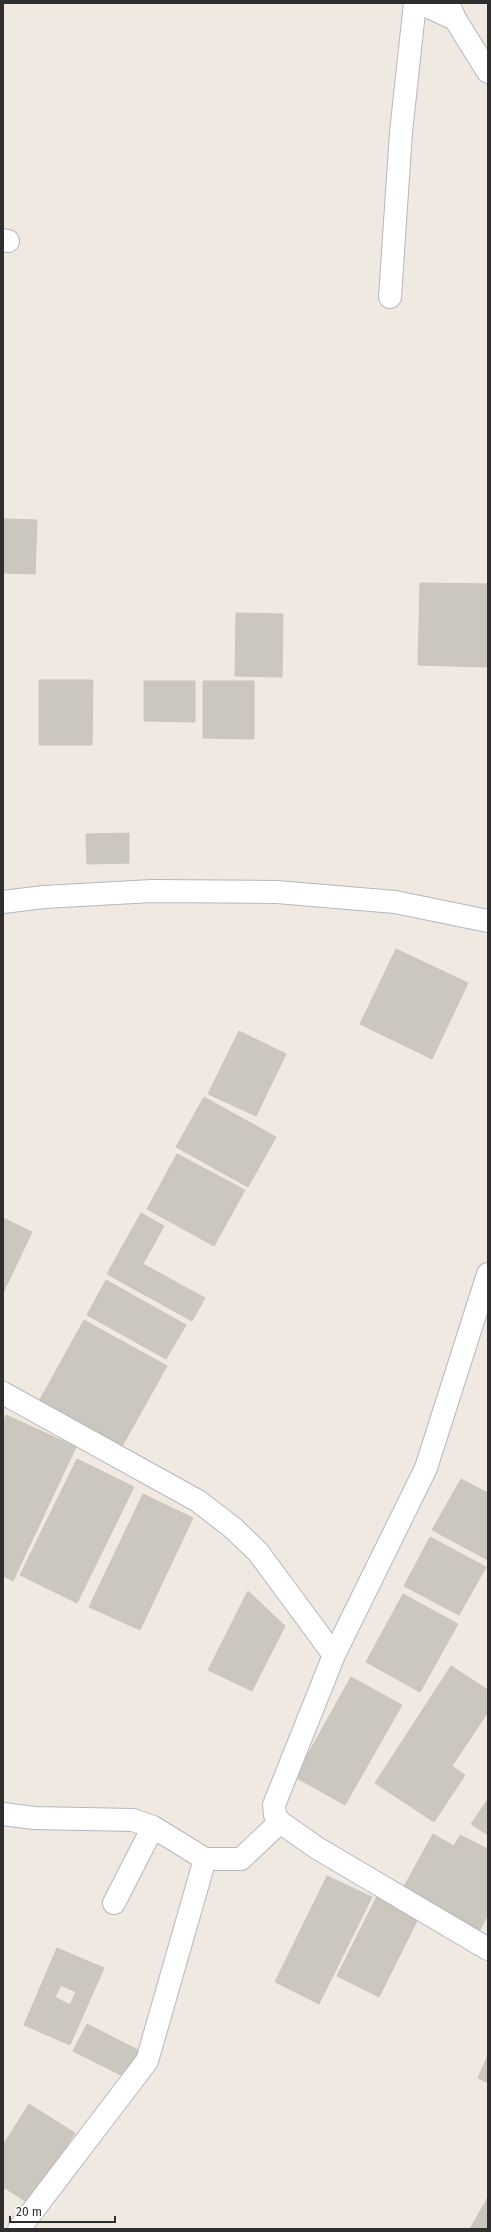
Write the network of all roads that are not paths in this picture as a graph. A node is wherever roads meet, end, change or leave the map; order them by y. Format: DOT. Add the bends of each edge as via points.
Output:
graph roads {
  1 [pos="415,3"];
  2 [pos="420,3"];
  3 [pos="451,11"];
  4 [pos="488,72"];
  5 [pos="390,297"];
  6 [pos="3,902"];
  7 [pos="488,921"];
  8 [pos="488,1274"];
  9 [pos="3,1393"];
  10 [pos="334,1655"];
  11 [pos="3,1814"];
  12 [pos="280,1822"];
  13 [pos="153,1827"];
  14 [pos="205,1859"];
  15 [pos="114,1903"];
  16 [pos="488,1949"];
  17 [pos="19,2229"];
  1 -- 5 [label="street" via="401,132"];
  2 -- 3 [label="street"];
  3 -- 4 [label="street"];
  6 -- 7 [label="street" via="152,891 277,892 395,902"];
  8 -- 10 [label="street" via="426,1468"];
  9 -- 10 [label="street" via="198,1501 233,1528 258,1552"];
  10 -- 12 [label="street" via="274,1805 275,1815"];
  11 -- 13 [label="street" via="34,1818 133,1820"];
  12 -- 14 [label="street" via="241,1859"];
  12 -- 16 [label="street" via="317,1848"];
  13 -- 14 [label="street"];
  13 -- 15 [label="street"];
  14 -- 17 [label="street" via="147,2061"];
}
